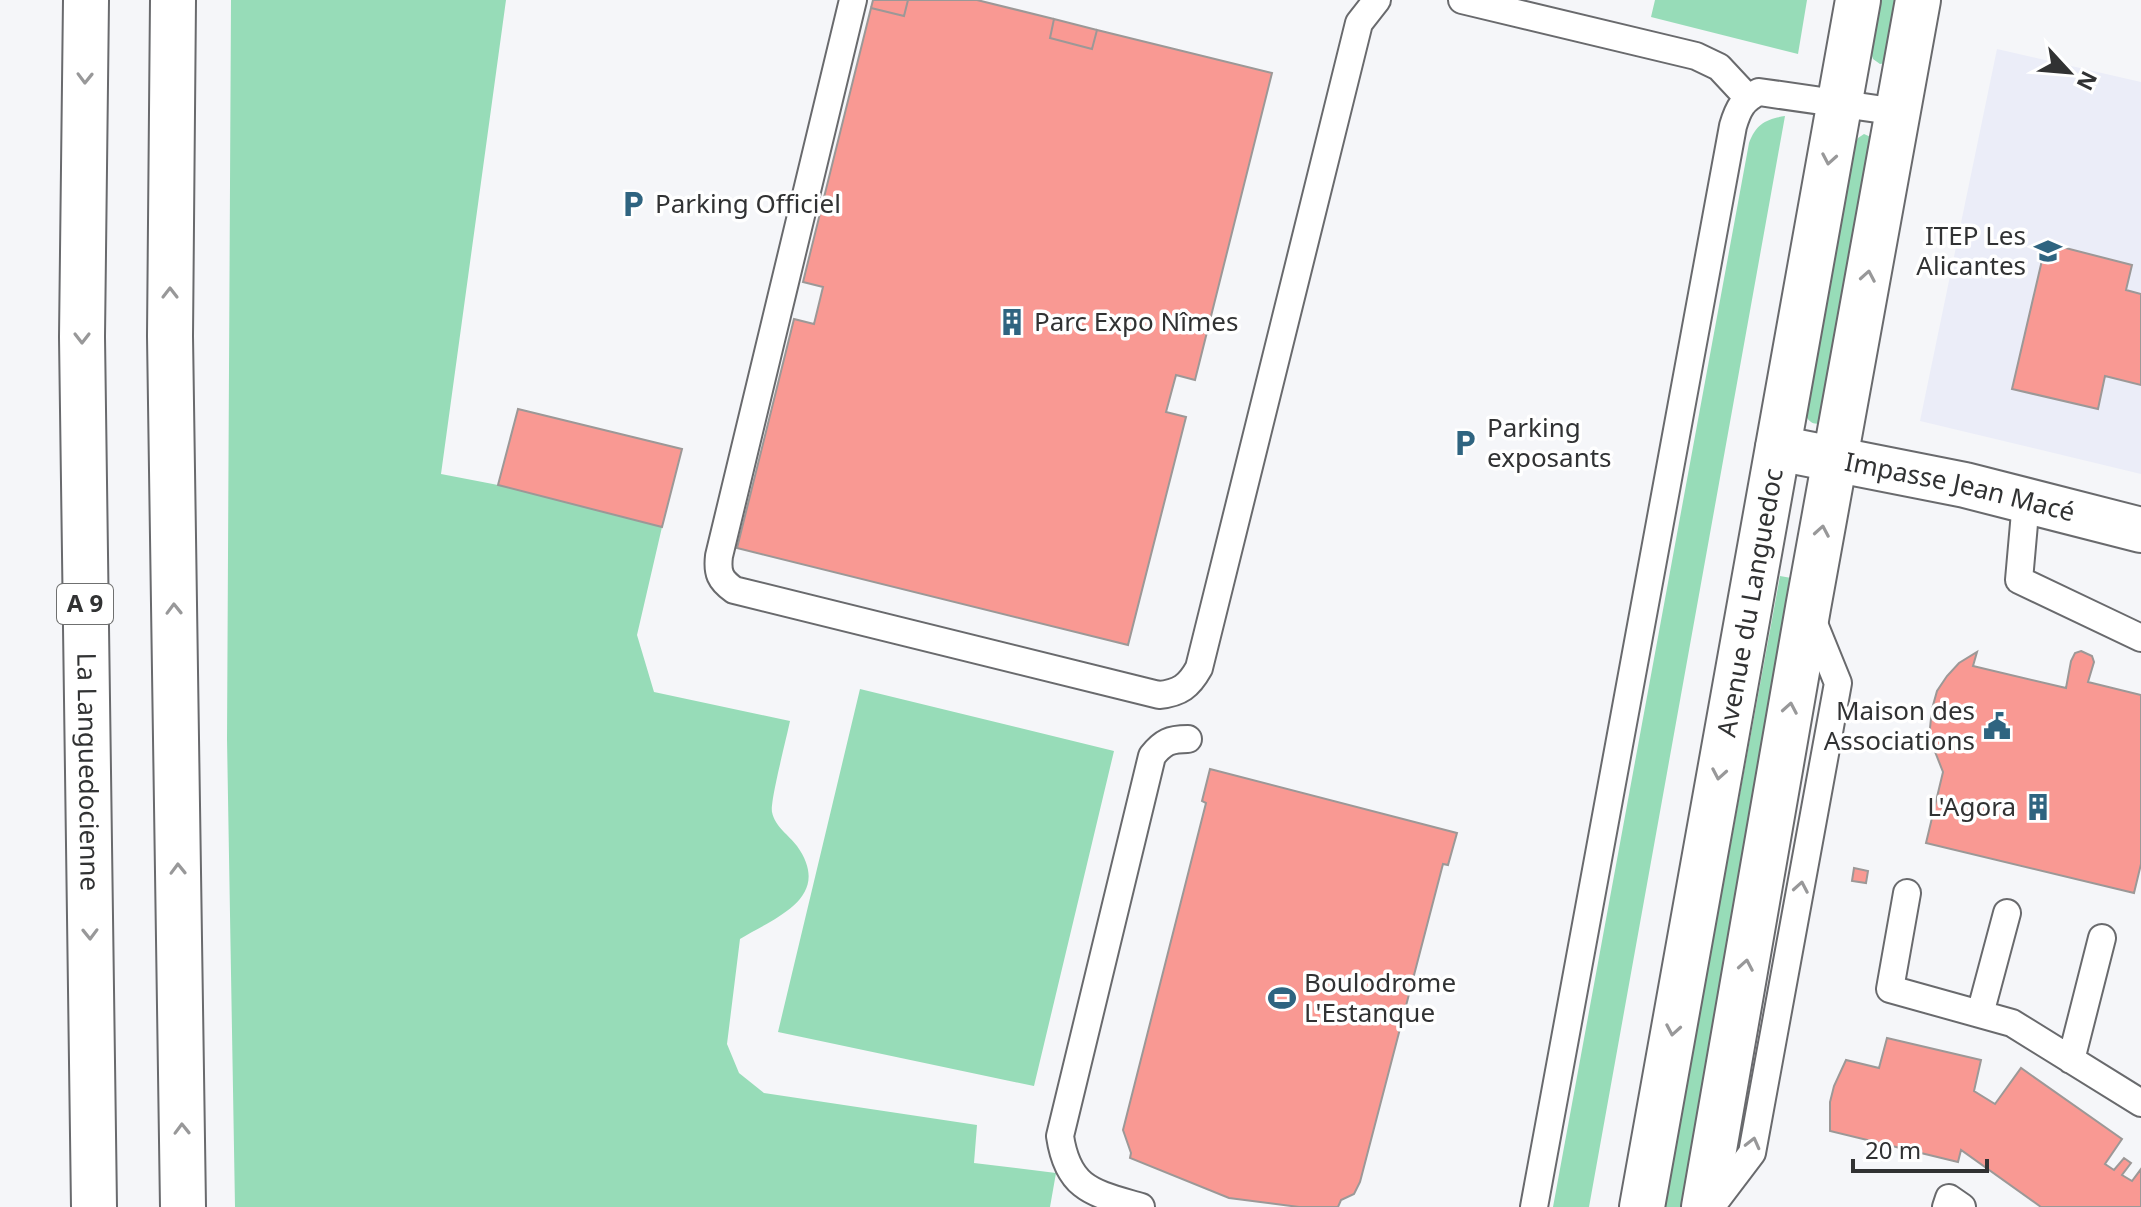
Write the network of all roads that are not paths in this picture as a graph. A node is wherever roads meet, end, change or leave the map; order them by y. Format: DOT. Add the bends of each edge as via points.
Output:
graph roads {
  1 [pos="86,0"];
  2 [pos="173,0"];
  3 [pos="853,0"];
  4 [pos="1377,0"];
  5 [pos="1462,0"];
  6 [pos="1858,0"];
  7 [pos="1918,0"];
  8 [pos="1747,97"];
  9 [pos="1839,103"];
  10 [pos="1898,112"];
  11 [pos="1778,448"];
  12 [pos="1834,459"];
  13 [pos="2026,501"];
  14 [pos="2141,530"];
  15 [pos="1808,608"];
  16 [pos="2141,638"];
  17 [pos="1188,739"];
  18 [pos="1907,893"];
  19 [pos="2007,913"];
  20 [pos="2102,938"];
  21 [pos="1980,1014"];
  22 [pos="2071,1060"];
  23 [pos="2141,1103"];
  24 [pos="94,1207"];
  25 [pos="183,1207"];
  26 [pos="1141,1207"];
  27 [pos="1534,1207"];
  28 [pos="1642,1207"];
  29 [pos="1704,1207"];
  30 [pos="1711,1207"];
  31 [pos="1946,1207"];
  32 [pos="1962,1207"];
  1 -- 24 [label="main road, La Languedocienne / A 9, one-way" via="82,337"];
  25 -- 2 [label="main road, one-way" via="170,336"];
  3 -- 4 [label="lane" via="719,556 721,581 734,590 1159,695 1183,689 1199,668 1359,23"];
  5 -- 8 [label="lane" via="1696,56 1719,67"];
  6 -- 9 [label="main road, Avenue du Languedoc"];
  7 -- 10 [label="main road"];
  8 -- 9 [label="lane" via="1759,92"];
  8 -- 27 [label="lane" via="1733,126"];
  9 -- 10 [label="lane"];
  9 -- 11 [label="main road, Avenue du Languedoc, one-way"];
  12 -- 10 [label="main road, one-way"];
  11 -- 12 [label="main road, Impasse Jean Macé"];
  11 -- 28 [label="main road, Avenue du Languedoc, one-way"];
  12 -- 13 [label="main road, Impasse Jean Macé"];
  15 -- 12 [label="main road, one-way"];
  13 -- 14 [label="main road, Impasse Jean Macé"];
  13 -- 16 [label="lane" via="2019,580"];
  29 -- 15 [label="main road, one-way"];
  30 -- 15 [label="lane, one-way" via="1752,1153 1838,683"];
  17 -- 26 [label="lane" via="1171,739 1152,756 1060,1136 1074,1179"];
  18 -- 21 [label="lane" via="1890,989"];
  19 -- 21 [label="lane"];
  20 -- 22 [label="lane"];
  21 -- 22 [label="lane" via="2012,1023"];
  22 -- 23 [label="lane"];
  31 -- 32 [label="lane" via="1949,1198"];
}
